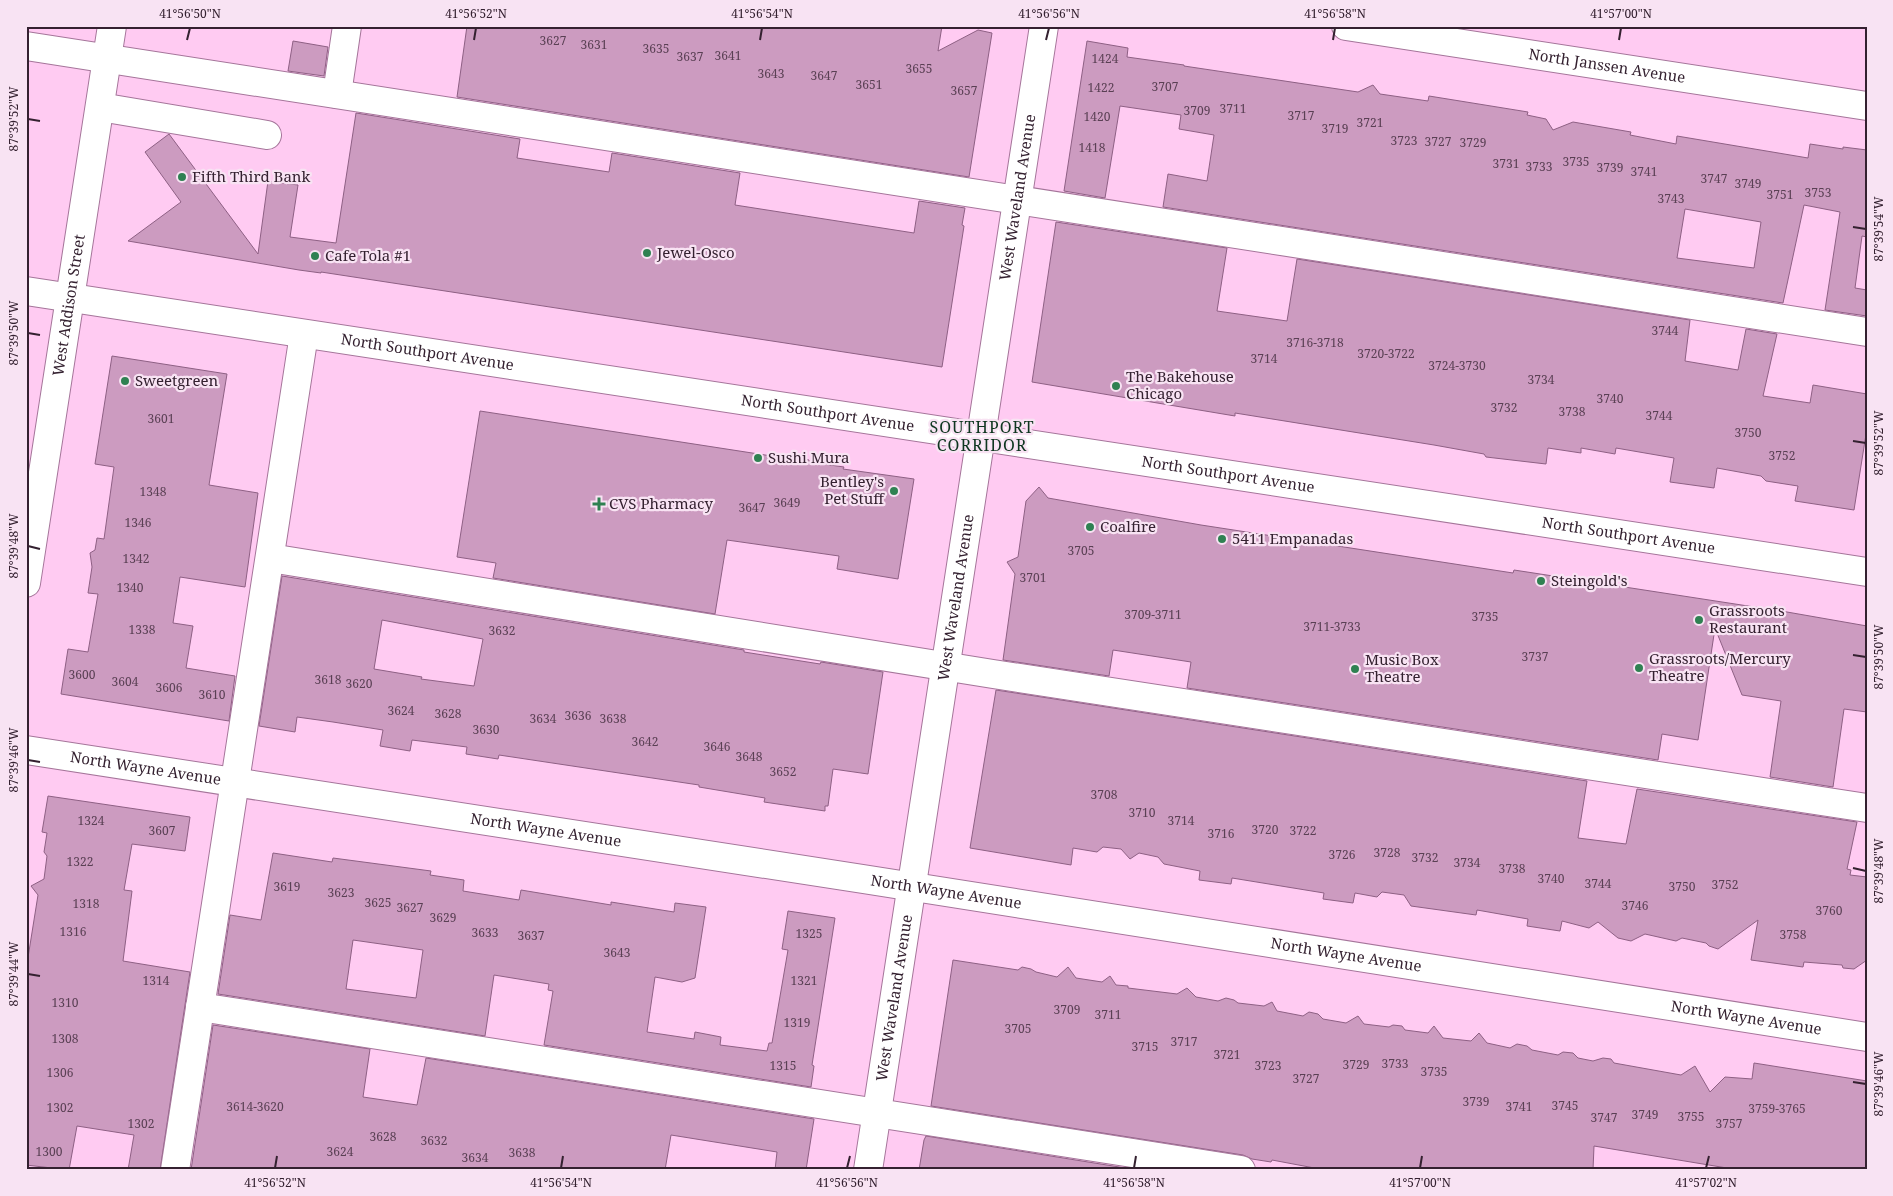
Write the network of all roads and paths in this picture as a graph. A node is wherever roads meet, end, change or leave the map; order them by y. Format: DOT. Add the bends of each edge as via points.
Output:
graph roads {
  1 [pos="112,26"];
  2 [pos="347,26"];
  3 [pos="1044,26"];
  4 [pos="1346,26"];
  5 [pos="26,46"];
  6 [pos="107,58"];
  7 [pos="337,94"];
  8 [pos="1867,106"];
  9 [pos="100,107"];
  10 [pos="268,134"];
  11 [pos="1017,200"];
  12 [pos="26,291"];
  13 [pos="70,298"];
  14 [pos="1867,332"];
  15 [pos="304,334"];
  16 [pos="980,437"];
  17 [pos="31,526"];
  18 [pos="270,558"];
  19 [pos="1867,572"];
  20 [pos="26,583"];
  21 [pos="945,666"];
  22 [pos="26,750"];
  23 [pos="235,783"];
  24 [pos="1867,808"];
  25 [pos="912,886"];
  26 [pos="200,1007"];
  27 [pos="1867,1037"];
  28 [pos="877,1113"];
  29 [pos="175,1170"];
  30 [pos="868,1170"];
  31 [pos="1241,1170"];
  1 -- 6 [label="street, West Addison Street"];
  2 -- 7 [label="street"];
  3 -- 11 [label="street, West Waveland Avenue"];
  4 -- 8 [label="street, North Janssen Avenue"];
  5 -- 6 [label="street"];
  6 -- 7 [label="street"];
  6 -- 9 [label="street, West Addison Street"];
  7 -- 11 [label="street"];
  9 -- 10 [label="street"];
  9 -- 13 [label="street, West Addison Street"];
  11 -- 14 [label="street"];
  11 -- 16 [label="street, West Waveland Avenue"];
  12 -- 13 [label="street, North Southport Avenue"];
  13 -- 15 [label="street, North Southport Avenue"];
  13 -- 17 [label="street, West Addison Street"];
  15 -- 16 [label="street, North Southport Avenue"];
  15 -- 18 [label="street"];
  16 -- 19 [label="street, North Southport Avenue"];
  16 -- 21 [label="street, West Waveland Avenue"];
  17 -- 20 [label="street, West Addison Street"];
  18 -- 21 [label="street"];
  18 -- 23 [label="street"];
  21 -- 24 [label="street"];
  21 -- 25 [label="street, West Waveland Avenue"];
  22 -- 23 [label="street, North Wayne Avenue"];
  23 -- 25 [label="street, North Wayne Avenue"];
  23 -- 26 [label="street"];
  25 -- 27 [label="street, North Wayne Avenue"];
  25 -- 28 [label="street, West Waveland Avenue"];
  26 -- 28 [label="street"];
  26 -- 29 [label="street"];
  28 -- 30 [label="street, West Waveland Avenue"];
  28 -- 31 [label="street"];
}
